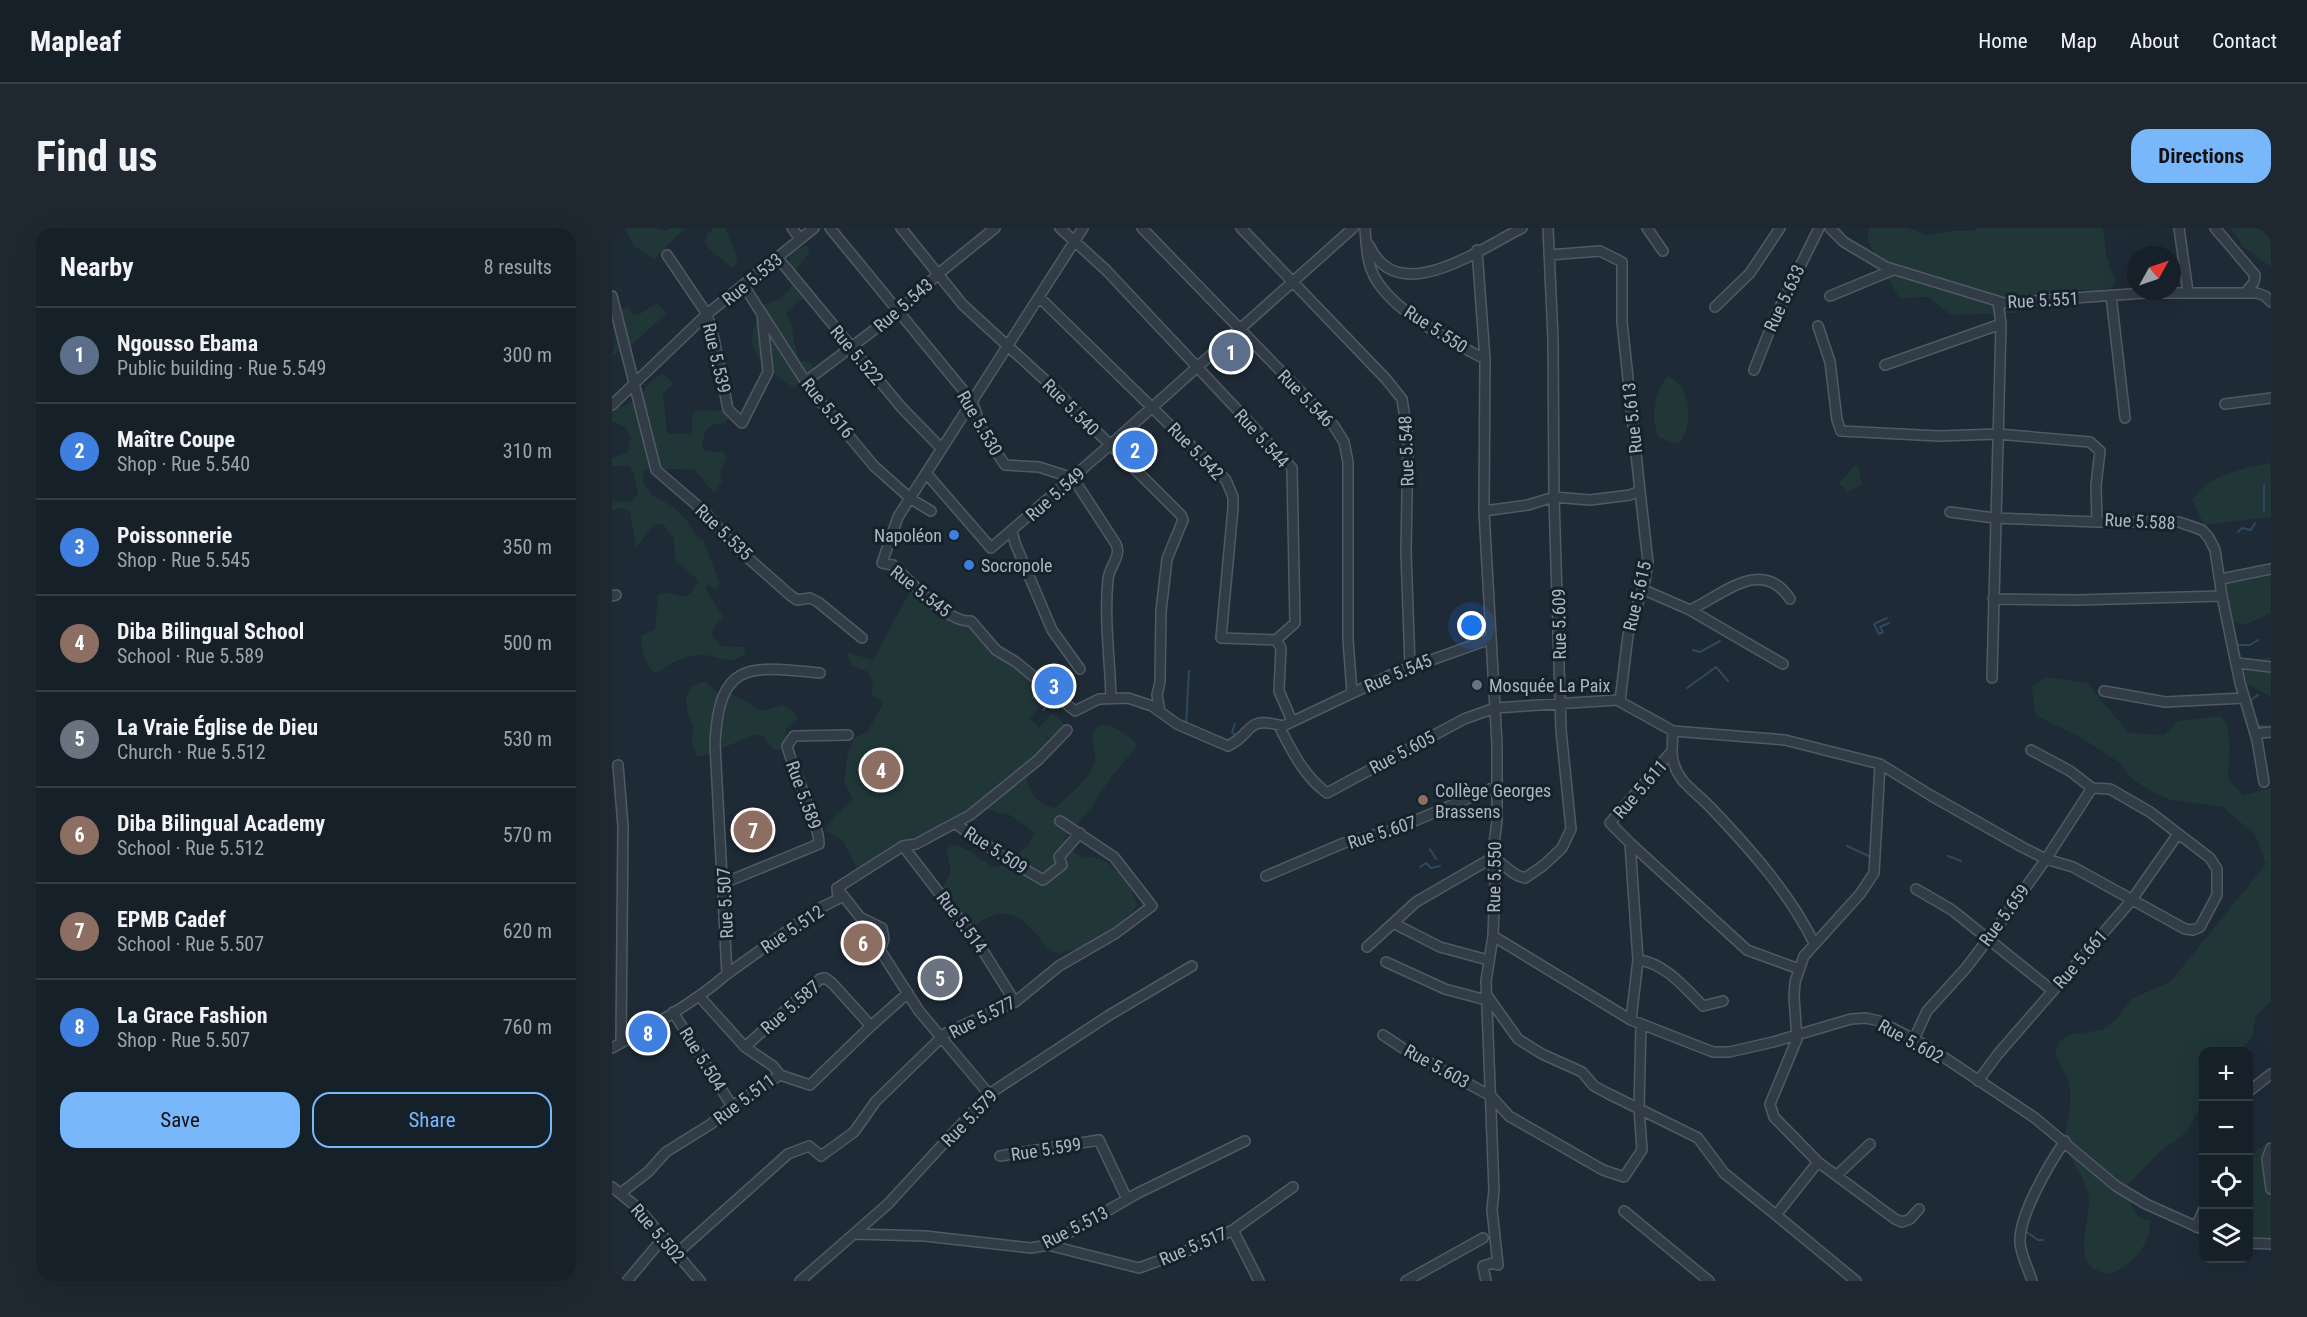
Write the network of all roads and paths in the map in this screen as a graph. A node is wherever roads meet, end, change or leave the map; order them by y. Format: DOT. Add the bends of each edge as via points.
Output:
graph roads {
  1 [pos="792,228"];
  2 [pos="814,228"];
  3 [pos="830,228"];
  4 [pos="901,228"];
  5 [pos="1060,228"];
  6 [pos="1083,228"];
  7 [pos="1142,228"];
  8 [pos="1241,228"];
  9 [pos="1353,228"];
  10 [pos="1522,228"];
  11 [pos="1548,228"];
  12 [pos="1647,228"];
  13 [pos="1780,228"];
  14 [pos="1819,228"];
  15 [pos="1830,228"];
  16 [pos="2179,228"];
  17 [pos="2215,228"];
  18 [pos="988,230"];
  19 [pos="1365,231"];
  20 [pos="800,239"];
  21 [pos="1074,242"];
  22 [pos="1477,250"];
  23 [pos="1663,251"];
  24 [pos="667,255"];
  25 [pos="1549,255"];
  26 [pos="778,258"];
  27 [pos="1893,270"];
  28 [pos="938,274"];
  29 [pos="1293,282"];
  30 [pos="744,286"];
  31 [pos="2188,292"];
  32 [pos="2246,293"];
  33 [pos="2111,295"];
  34 [pos="612,296"];
  35 [pos="1830,296"];
  36 [pos="1039,297"];
  37 [pos="1998,302"];
  38 [pos="2271,302"];
  39 [pos="1715,308"];
  40 [pos="898,311"];
  41 [pos="706,314"];
  42 [pos="762,314"];
  43 [pos="2001,324"];
  44 [pos="1818,326"];
  45 [pos="1238,329"];
  46 [pos="1007,346"];
  47 [pos="851,348"];
  48 [pos="1485,359"];
  49 [pos="1885,365"];
  50 [pos="1195,367"];
  51 [pos="1754,370"];
  52 [pos="809,379"];
  53 [pos="635,384"];
  54 [pos="2271,398"];
  55 [pos="972,401"];
  56 [pos="2225,404"];
  57 [pos="612,405"];
  58 [pos="1152,406"];
  59 [pos="2125,418"];
  60 [pos="1998,434"];
  61 [pos="1110,445"];
  62 [pos="941,448"];
  63 [pos="926,473"];
  64 [pos="1072,478"];
  65 [pos="1640,491"];
  66 [pos="1554,498"];
  67 [pos="910,499"];
  68 [pos="931,511"];
  69 [pos="1484,511"];
  70 [pos="1950,512"];
  71 [pos="1994,518"];
  72 [pos="2097,522"];
  73 [pos="1012,531"];
  74 [pos="2271,569"];
  75 [pos="2221,579"];
  76 [pos="1642,589"];
  77 [pos="2222,596"];
  78 [pos="1790,599"];
  79 [pos="1993,599"];
  80 [pos="1690,610"];
  81 [pos="862,638"];
  82 [pos="1490,639"];
  83 [pos="1276,640"];
  84 [pos="2238,663"];
  85 [pos="1783,664"];
  86 [pos="2271,666"];
  87 [pos="1410,667"];
  88 [pos="1080,669"];
  89 [pos="820,673"];
  90 [pos="1992,678"];
  91 [pos="2104,691"];
  92 [pos="1352,693"];
  93 [pos="1111,698"];
  94 [pos="2244,698"];
  95 [pos="1620,701"];
  96 [pos="1562,703"];
  97 [pos="1495,708"];
  98 [pos="1160,711"];
  99 [pos="1292,721"];
  100 [pos="1282,726"];
  101 [pos="1067,730"];
  102 [pos="1673,731"];
  103 [pos="2271,732"];
  104 [pos="848,735"];
  105 [pos="2255,735"];
  106 [pos="2031,750"];
  107 [pos="1672,751"];
  108 [pos="1880,764"];
  109 [pos="618,765"];
  110 [pos="2264,782"];
  111 [pos="1497,786"];
  112 [pos="2092,788"];
  113 [pos="1060,821"];
  114 [pos="956,824"];
  115 [pos="1080,833"];
  116 [pos="2178,834"];
  117 [pos="1630,843"];
  118 [pos="903,846"];
  119 [pos="1492,858"];
  120 [pos="2046,859"];
  121 [pos="1266,876"];
  122 [pos="724,883"];
  123 [pos="837,888"];
  124 [pos="1916,889"];
  125 [pos="2131,901"];
  126 [pos="1393,923"];
  127 [pos="1493,936"];
  128 [pos="1988,938"];
  129 [pos="1814,943"];
  130 [pos="1367,947"];
  131 [pos="1488,960"];
  132 [pos="1638,960"];
  133 [pos="1386,962"];
  134 [pos="1192,966"];
  135 [pos="1799,969"];
  136 [pos="727,974"];
  137 [pos="2053,991"];
  138 [pos="908,993"];
  139 [pos="699,996"];
  140 [pos="1486,997"];
  141 [pos="1723,1001"];
  142 [pos="1015,1002"];
  143 [pos="674,1012"];
  144 [pos="1631,1020"];
  145 [pos="1641,1024"];
  146 [pos="1507,1025"];
  147 [pos="870,1026"];
  148 [pos="1488,1026"];
  149 [pos="1797,1034"];
  150 [pos="1383,1035"];
  151 [pos="942,1038"];
  152 [pos="1914,1039"];
  153 [pos="621,1043"];
  154 [pos="745,1047"];
  155 [pos="612,1048"];
  156 [pos="2271,1074"];
  157 [pos="780,1075"];
  158 [pos="1978,1081"];
  159 [pos="2253,1088"];
  160 [pos="989,1094"];
  161 [pos="1491,1096"];
  162 [pos="732,1106"];
  163 [pos="1639,1108"];
  164 [pos="1245,1141"];
  165 [pos="2065,1142"];
  166 [pos="1870,1144"];
  167 [pos="2271,1148"];
  168 [pos="1000,1156"];
  169 [pos="1818,1162"];
  170 [pos="1837,1176"];
  171 [pos="612,1187"];
  172 [pos="1293,1187"];
  173 [pos="2271,1189"];
  174 [pos="621,1193"];
  175 [pos="1127,1199"];
  176 [pos="1919,1209"];
  177 [pos="1624,1211"];
  178 [pos="1776,1215"];
  179 [pos="2199,1228"];
  180 [pos="1233,1230"];
  181 [pos="854,1234"];
  182 [pos="664,1237"];
  183 [pos="1483,1238"];
  184 [pos="2253,1243"];
  185 [pos="2271,1244"];
  186 [pos="1048,1245"];
  187 [pos="676,1254"];
  188 [pos="627,1281"];
  189 [pos="700,1281"];
  190 [pos="800,1281"];
  191 [pos="1259,1281"];
  192 [pos="1406,1281"];
  193 [pos="1486,1281"];
  194 [pos="1708,1281"];
  195 [pos="1856,1281"];
  196 [pos="2032,1281"];
  1 -- 20 [label="street"];
  2 -- 20 [label="street, Rue 5.533"];
  3 -- 40 [label="street, Rue 5.530"];
  4 -- 28 [label="street, Rue 5.540"];
  5 -- 21 [label="street, Rue 5.544"];
  6 -- 21 [label="street, Rue 5.545"];
  7 -- 45 [label="street, Rue 5.546"];
  8 -- 29 [label="street, Rue 5.548"];
  9 -- 29 [label="street, Rue 5.549"];
  10 -- 22 [label="street"];
  11 -- 25 [label="street, Rue 5.609"];
  12 -- 23 [label="street"];
  13 -- 39 [label="street" via="1750,273"];
  14 -- 51 [label="street, Rue 5.633" via="1771,325"];
  15 -- 27 [label="street, Rue 5.551" via="1855,250"];
  16 -- 31 [label="street"];
  17 -- 32 [label="street" via="2255,274"];
  18 -- 28 [label="street, Rue 5.543"];
  19 -- 22 [label="street" via="1376,258 1403,275 1436,271"];
  19 -- 48 [label="street, Rue 5.550" via="1371,270 1398,304"];
  20 -- 26 [label="street, Rue 5.533"];
  21 -- 36 [label="street, Rue 5.545"];
  21 -- 50 [label="street, Rue 5.544" via="1106,270"];
  22 -- 48 [label="street"];
  24 -- 41 [label="street, Rue 5.539"];
  25 -- 65 [label="street, Rue 5.613" via="1600,251 1622,262 1622,322"];
  25 -- 66 [label="street, Rue 5.609"];
  26 -- 30 [label="street, Rue 5.533"];
  26 -- 47 [label="street, Rue 5.522"];
  27 -- 35 [label="street"];
  27 -- 37 [label="street, Rue 5.551"];
  28 -- 40 [label="street, Rue 5.543"];
  28 -- 46 [label="street, Rue 5.540" via="970,312"];
  29 -- 45 [label="street, Rue 5.549"];
  29 -- 87 [label="street, Rue 5.548" via="1402,399 1408,438"];
  30 -- 41 [label="street, Rue 5.533"];
  30 -- 42 [label="street, Rue 5.516"];
  31 -- 32 [label="street, Rue 5.551"];
  31 -- 33 [label="street, Rue 5.551"];
  32 -- 38 [label="street, Rue 5.551" via="2265,296"];
  33 -- 37 [label="street, Rue 5.551"];
  33 -- 59 [label="street"];
  34 -- 53 [label="street, Rue 5.535"];
  36 -- 46 [label="street, Rue 5.545"];
  36 -- 58 [label="street, Rue 5.542"];
  37 -- 43 [label="street"];
  40 -- 47 [label="street, Rue 5.543"];
  40 -- 55 [label="street, Rue 5.530"];
  41 -- 42 [label="street, Rue 5.539" via="728,409 742,423 768,372"];
  41 -- 53 [label="street, Rue 5.533"];
  42 -- 67 [label="street, Rue 5.516" via="813,393 874,466"];
  43 -- 49 [label="street"];
  43 -- 60 [label="street"];
  44 -- 60 [label="street" via="1827,349 1841,431 1939,436"];
  45 -- 50 [label="street, Rue 5.549"];
  45 -- 92 [label="street, Rue 5.546" via="1334,426 1344,442 1348,462 1348,639"];
  46 -- 55 [label="street, Rue 5.545"];
  46 -- 61 [label="street, Rue 5.540"];
  47 -- 52 [label="street, Rue 5.543"];
  47 -- 62 [label="street, Rue 5.522"];
  48 -- 69 [label="street, Rue 5.550"];
  50 -- 58 [label="street, Rue 5.549"];
  50 -- 83 [label="street, Rue 5.544" via="1292,468 1295,623"];
  53 -- 57 [label="street, Rue 5.533"];
  53 -- 81 [label="street, Rue 5.535" via="656,470 790,595 797,600 810,598 818,602"];
  54 -- 56 [label="street"];
  55 -- 62 [label="street, Rue 5.545"];
  55 -- 64 [label="street, Rue 5.530" via="983,432 1005,465 1040,467"];
  58 -- 61 [label="street, Rue 5.549"];
  58 -- 83 [label="street, Rue 5.542" via="1226,480 1233,497 1221,638"];
  60 -- 71 [label="street"];
  60 -- 72 [label="street, Rue 5.588" via="2096,444 2100,450"];
  61 -- 64 [label="street, Rue 5.549"];
  61 -- 98 [label="street, Rue 5.540" via="1183,520 1167,559 1157,695"];
  62 -- 63 [label="street, Rue 5.545"];
  63 -- 67 [label="street, Rue 5.545"];
  63 -- 73 [label="street, Rue 5.549" via="991,548"];
  64 -- 73 [label="street, Rue 5.549"];
  64 -- 93 [label="street" via="1118,549 1108,580"];
  65 -- 66 [label="street" via="1590,500"];
  65 -- 76 [label="street, Rue 5.615" via="1648,562"];
  66 -- 69 [label="street"];
  66 -- 96 [label="street, Rue 5.609"];
  67 -- 68 [label="street, Rue 5.516"];
  67 -- 93 [label="street, Rue 5.545" via="898,518 882,563 893,565 945,613 963,622 971,621 996,650 1075,711 1099,699"];
  69 -- 82 [label="street, Rue 5.550"];
  70 -- 71 [label="street"];
  71 -- 72 [label="street"];
  71 -- 79 [label="street"];
  72 -- 75 [label="street, Rue 5.588" via="2179,522 2196,527 2209,538 2215,550"];
  73 -- 88 [label="street" via="1052,630"];
  74 -- 75 [label="street"];
  75 -- 77 [label="street, Rue 5.588"];
  76 -- 80 [label="street"];
  76 -- 95 [label="street, Rue 5.615" via="1628,635"];
  77 -- 79 [label="street"];
  77 -- 84 [label="street, Rue 5.588"];
  78 -- 80 [label="street" via="1776,583 1755,578"];
  79 -- 90 [label="street"];
  80 -- 85 [label="street"];
  82 -- 87 [label="street, Rue 5.545"];
  82 -- 97 [label="street, Rue 5.550"];
  83 -- 99 [label="street" via="1281,648 1279,691"];
  84 -- 86 [label="street"];
  84 -- 94 [label="street, Rue 5.588"];
  87 -- 92 [label="street, Rue 5.545"];
  89 -- 122 [label="street, Rue 5.507" via="772,668 747,672 727,685 716,720 715,744"];
  91 -- 94 [label="street" via="2165,702"];
  92 -- 99 [label="street, Rue 5.545"];
  93 -- 98 [label="street, Rue 5.545" via="1128,698"];
  94 -- 105 [label="street, Rue 5.588"];
  95 -- 96 [label="street"];
  95 -- 102 [label="street"];
  96 -- 97 [label="street, Rue 5.605"];
  96 -- 119 [label="street, Rue 5.609" via="1571,829 1563,848 1525,878 1512,874"];
  97 -- 100 [label="street, Rue 5.605" via="1464,719 1327,794 1314,784 1296,758"];
  97 -- 111 [label="street, Rue 5.550"];
  98 -- 100 [label="street, Rue 5.545" via="1177,724 1228,746 1257,724 1268,720"];
  99 -- 100 [label="street, Rue 5.545"];
  101 -- 114 [label="street" via="1005,788"];
  102 -- 107 [label="street, Rue 5.611"];
  102 -- 108 [label="street" via="1785,740"];
  103 -- 105 [label="street"];
  104 -- 122 [label="street, Rue 5.589" via="794,736 787,746 819,831 819,844"];
  105 -- 110 [label="street, Rue 5.588"];
  106 -- 112 [label="street"];
  107 -- 117 [label="street, Rue 5.611" via="1610,823"];
  107 -- 129 [label="street" via="1673,763 1684,782 1770,876"];
  108 -- 120 [label="street"];
  108 -- 129 [label="street" via="1874,873 1860,894"];
  109 -- 153 [label="street" via="623,826"];
  111 -- 119 [label="street, Rue 5.550"];
  111 -- 121 [label="street, Rue 5.607" via="1403,826 1344,843"];
  112 -- 116 [label="street" via="2110,789"];
  112 -- 120 [label="street, Rue 5.659"];
  113 -- 115 [label="street, Rue 5.577"];
  114 -- 115 [label="street, Rue 5.509" via="1043,880 1062,865 1059,856"];
  114 -- 118 [label="street" via="916,844"];
  115 -- 142 [label="street, Rue 5.577" via="1130,874 1152,906 1116,933 1059,966"];
  116 -- 125 [label="street, Rue 5.661"];
  116 -- 125 [label="street" via="2210,858 2217,869 2217,895 2200,927 2185,929"];
  117 -- 132 [label="street"];
  117 -- 135 [label="street" via="1747,950"];
  118 -- 123 [label="street"];
  118 -- 142 [label="street, Rue 5.514" via="980,946"];
  119 -- 126 [label="street" via="1416,902"];
  119 -- 127 [label="street, Rue 5.550"];
  120 -- 125 [label="street" via="2073,867"];
  120 -- 128 [label="street, Rue 5.659"];
  122 -- 136 [label="street, Rue 5.507"];
  123 -- 136 [label="street, Rue 5.512" via="838,899"];
  123 -- 138 [label="street, Rue 5.512" via="860,916 882,928 880,950"];
  124 -- 128 [label="street"];
  125 -- 137 [label="street, Rue 5.661"];
  126 -- 130 [label="street"];
  126 -- 131 [label="street" via="1440,947"];
  127 -- 131 [label="street, Rue 5.550"];
  127 -- 144 [label="street, Rue 5.602"];
  128 -- 137 [label="street"];
  128 -- 152 [label="street, Rue 5.659" via="1927,1011"];
  129 -- 135 [label="street"];
  131 -- 140 [label="street, Rue 5.550"];
  132 -- 141 [label="street" via="1667,971 1704,1006"];
  132 -- 144 [label="street"];
  133 -- 140 [label="street" via="1445,989"];
  134 -- 160 [label="street, Rue 5.579" via="1107,1016"];
  135 -- 149 [label="street" via="1794,997"];
  136 -- 139 [label="street"];
  137 -- 158 [label="street, Rue 5.661"];
  138 -- 147 [label="street"];
  138 -- 151 [label="street, Rue 5.512"];
  139 -- 143 [label="street"];
  139 -- 154 [label="street, Rue 5.511"];
  140 -- 146 [label="street" via="1506,1018"];
  140 -- 148 [label="street, Rue 5.550"];
  142 -- 151 [label="street, Rue 5.577" via="956,1027"];
  143 -- 153 [label="street"];
  143 -- 162 [label="street, Rue 5.504"];
  144 -- 145 [label="street, Rue 5.602"];
  145 -- 149 [label="street, Rue 5.602" via="1713,1052"];
  145 -- 163 [label="street"];
  146 -- 148 [label="street"];
  146 -- 163 [label="street" via="1530,1048 1582,1072 1594,1086"];
  147 -- 154 [label="street, Rue 5.587" via="825,978"];
  147 -- 157 [label="street" via="810,1085"];
  148 -- 161 [label="street, Rue 5.550"];
  149 -- 152 [label="street, Rue 5.602" via="1866,1018"];
  149 -- 169 [label="street" via="1770,1107 1779,1123"];
  150 -- 161 [label="street, Rue 5.603"];
  151 -- 160 [label="street, Rue 5.512"];
  151 -- 187 [label="street, Rue 5.577" via="876,1101 854,1132 821,1156 809,1146 788,1154"];
  152 -- 158 [label="street, Rue 5.602"];
  153 -- 155 [label="street"];
  154 -- 157 [label="street, Rue 5.511"];
  156 -- 159 [label="street"];
  157 -- 162 [label="street, Rue 5.511"];
  158 -- 165 [label="street, Rue 5.602"];
  160 -- 181 [label="street, Rue 5.579" via="888,1204"];
  161 -- 163 [label="street, Rue 5.603" via="1509,1116 1603,1170 1624,1177 1642,1150"];
  161 -- 193 [label="street, Rue 5.550" via="1492,1210 1498,1265 1483,1266"];
  162 -- 174 [label="street, Rue 5.511" via="666,1152 648,1173"];
  163 -- 178 [label="street" via="1698,1137 1724,1173"];
  164 -- 175 [label="street, Rue 5.513"];
  165 -- 179 [label="street, Rue 5.602" via="2116,1186"];
  165 -- 196 [label="street" via="2050,1162 2020,1229 2023,1262"];
  166 -- 170 [label="street"];
  167 -- 173 [label="street" via="2267,1159"];
  168 -- 175 [label="street, Rue 5.599" via="1099,1140"];
  169 -- 170 [label="street"];
  169 -- 178 [label="street"];
  170 -- 176 [label="street" via="1902,1222"];
  171 -- 174 [label="street, Rue 5.502"];
  172 -- 180 [label="street, Rue 5.517"];
  174 -- 182 [label="street, Rue 5.502"];
  175 -- 186 [label="street, Rue 5.513"];
  177 -- 194 [label="street"];
  178 -- 195 [label="street"];
  180 -- 186 [label="street, Rue 5.517" via="1139,1268"];
  180 -- 191 [label="street"];
  181 -- 186 [label="street, Rue 5.513" via="925,1236 1031,1248"];
  181 -- 190 [label="street, Rue 5.579"];
  182 -- 187 [label="street, Rue 5.502"];
  182 -- 188 [label="street"];
  183 -- 192 [label="street"];
  184 -- 185 [label="street"];
  187 -- 189 [label="street, Rue 5.502"];
}
